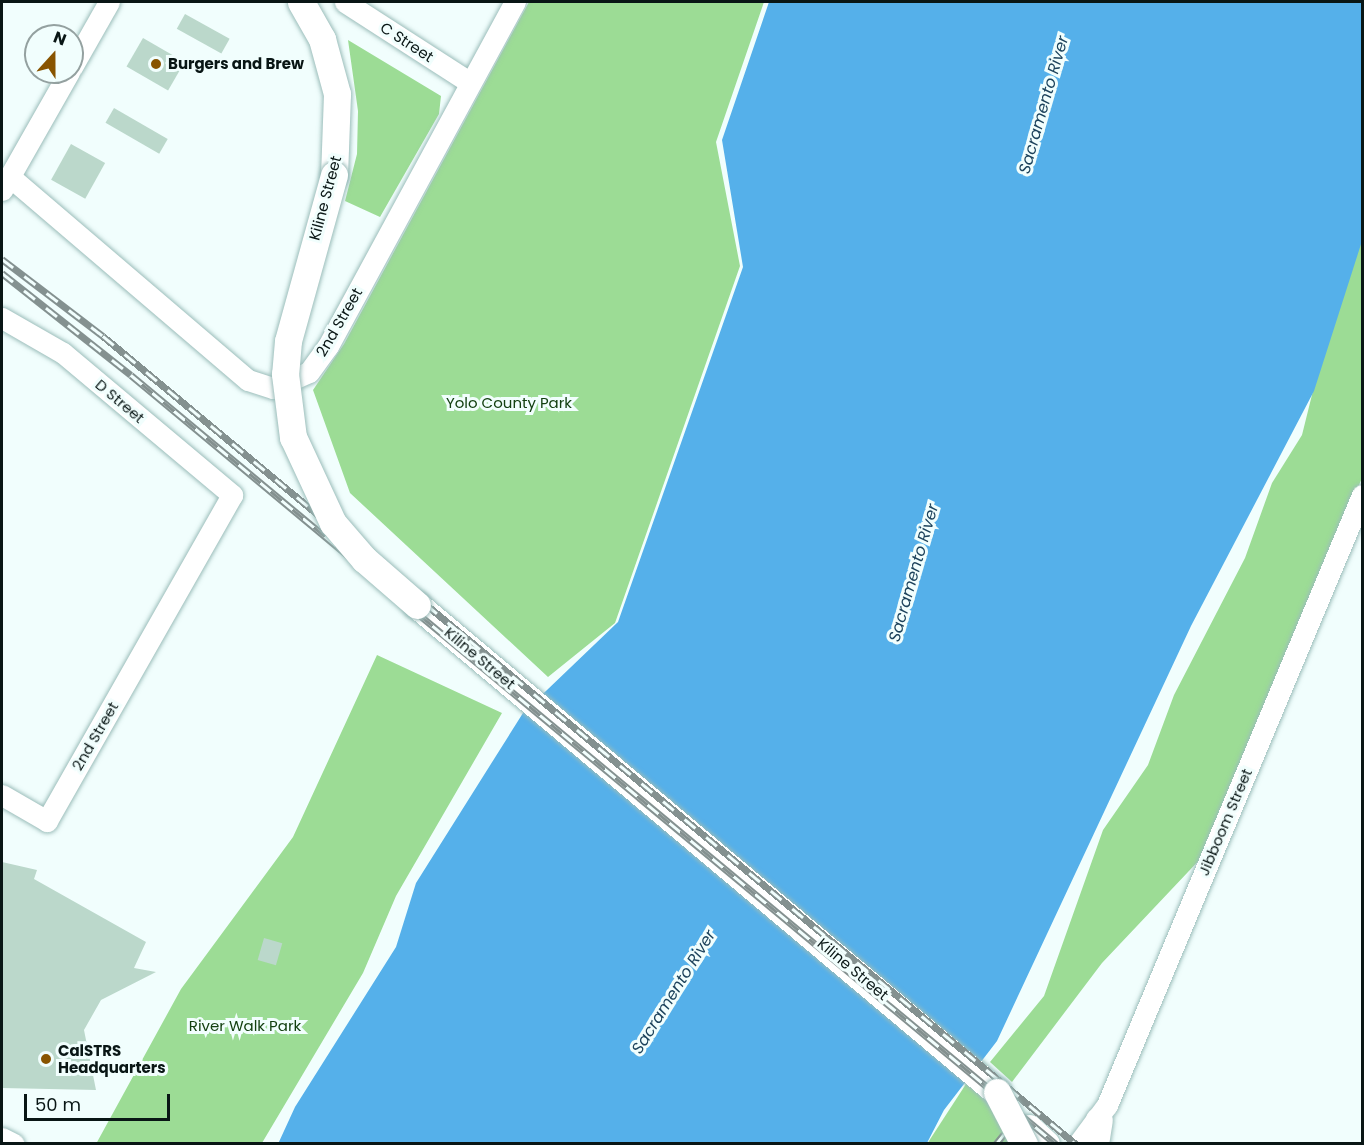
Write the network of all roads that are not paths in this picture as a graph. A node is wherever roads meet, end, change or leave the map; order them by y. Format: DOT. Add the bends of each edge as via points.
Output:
graph roads {
  1 [pos="109,2"];
  2 [pos="301,2"];
  3 [pos="346,2"];
  4 [pos="514,2"];
  5 [pos="84,46"];
  6 [pos="469,82"];
  7 [pos="62,84"];
  8 [pos="5,183"];
  9 [pos="2,318"];
  10 [pos="232,495"];
  11 [pos="1362,495"];
  12 [pos="2,795"];
  13 [pos="997,1092"];
  14 [pos="1097,1132"];
  15 [pos="2,1138"];
  16 [pos="14,1143"];
  17 [pos="1024,1143"];
  18 [pos="1046,1143"];
  19 [pos="1078,1143"];
  1 -- 5 [label="street"];
  2 -- 13 [label="main road, Kiline Street, bridge" via="322,39 337,94 334,175 294,304 285,374 302,466 333,523 381,575"];
  3 -- 6 [label="street, C Street"];
  4 -- 6 [label="street, 2nd Street"];
  6 -- 8 [label="street, 2nd Street" via="328,346 309,372 273,388 248,380"];
  7 -- 8 [label="street"];
  9 -- 10 [label="street, D Street" via="63,353"];
  10 -- 12 [label="street, 2nd Street" via="47,821"];
  11 -- 14 [label="street, Jibboom Street"];
  13 -- 17 [label="main road, bridge"];
  13 -- 18 [label="main road, Kiline Street, bridge"];
  14 -- 19 [label="street, Jibboom Street"];
  15 -- 16 [label="street"];
}
